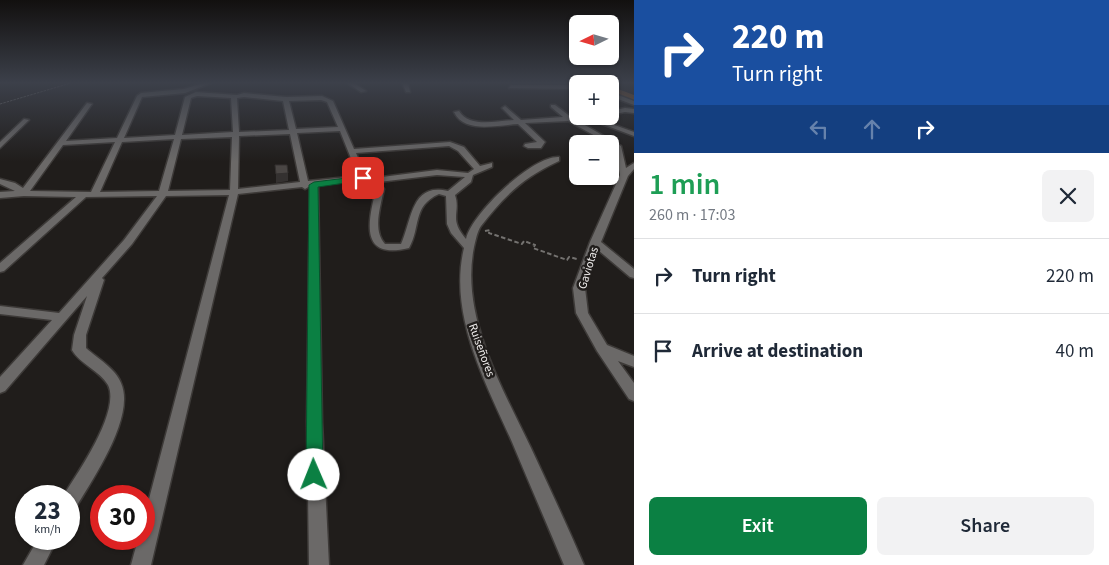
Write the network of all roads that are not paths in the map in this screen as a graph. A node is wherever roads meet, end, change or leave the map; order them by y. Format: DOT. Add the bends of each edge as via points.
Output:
graph roads {
  1 [pos="85,109"];
  2 [pos="134,109"];
  3 [pos="185,109"];
  4 [pos="235,109"];
  5 [pos="288,109"];
  6 [pos="334,109"];
  7 [pos="506,109"];
  8 [pos="557,109"];
  9 [pos="619,111"];
  10 [pos="634,111"];
  11 [pos="457,112"];
  12 [pos="26,120"];
  13 [pos="568,120"];
  14 [pos="520,122"];
  15 [pos="612,125"];
  16 [pos="343,129"];
  17 [pos="291,131"];
  18 [pos="236,133"];
  19 [pos="634,134"];
  20 [pos="178,137"];
  21 [pos="120,140"];
  22 [pos="60,143"];
  23 [pos="0,146"];
  24 [pos="528,146"];
  25 [pos="353,151"];
  26 [pos="556,160"];
  27 [pos="634,165"];
  28 [pos="489,166"];
  29 [pos="478,169"];
  30 [pos="624,174"];
  31 [pos="469,176"];
  32 [pos="363,178"];
  33 [pos="0,181"];
  34 [pos="374,181"];
  35 [pos="309,185"];
  36 [pos="234,192"];
  37 [pos="24,193"];
  38 [pos="163,194"];
  39 [pos="450,194"];
  40 [pos="0,195"];
  41 [pos="89,195"];
  42 [pos="595,242"];
  43 [pos="469,248"];
  44 [pos="0,269"];
  45 [pos="633,273"];
  46 [pos="99,276"];
  47 [pos="0,310"];
  48 [pos="60,317"];
  49 [pos="602,348"];
  50 [pos="634,362"];
  51 [pos="0,387"];
  52 [pos="634,395"];
  53 [pos="79,485"];
  54 [pos="42,550"];
  55 [pos="33,565"];
  56 [pos="141,565"];
  57 [pos="319,565"];
  58 [pos="574,565"];
  1 -- 22 [label="street"];
  2 -- 21 [label="street"];
  3 -- 20 [label="street"];
  4 -- 18 [label="street"];
  5 -- 17 [label="street"];
  6 -- 16 [label="street"];
  7 -- 14 [label="street"];
  8 -- 13 [label="street"];
  9 -- 10 [label="street"];
  11 -- 14 [label="street" via="460,118 473,124"];
  12 -- 23 [label="street"];
  13 -- 14 [label="street"];
  13 -- 30 [label="street" via="602,136 618,148"];
  14 -- 24 [label="street" via="541,142 538,146"];
  15 -- 19 [label="street"];
  16 -- 17 [label="street"];
  16 -- 25 [label="street"];
  17 -- 18 [label="street"];
  17 -- 35 [label="street"];
  18 -- 20 [label="street"];
  18 -- 36 [label="street"];
  20 -- 21 [label="street"];
  20 -- 38 [label="street"];
  21 -- 22 [label="street"];
  21 -- 41 [label="street"];
  22 -- 37 [label="street"];
  25 -- 29 [label="street" via="450,144 461,149"];
  25 -- 32 [label="street"];
  26 -- 43 [label="street, Ruiseñores" via="533,169 503,192 472,231"];
  27 -- 30 [label="street, Gaviotas"];
  28 -- 29 [label="street"];
  29 -- 31 [label="street"];
  30 -- 42 [label="street, Gaviotas"];
  31 -- 34 [label="street" via="458,172 431,173"];
  31 -- 39 [label="street"];
  32 -- 34 [label="street"];
  32 -- 35 [label="street"];
  33 -- 37 [label="street"];
  34 -- 39 [label="street" via="380,189 373,234 382,248 405,246 416,207 423,198 438,191"];
  35 -- 36 [label="street"];
  35 -- 57 [label="street" via="315,326 315,509"];
  36 -- 38 [label="street"];
  36 -- 56 [label="street"];
  37 -- 40 [label="street"];
  37 -- 41 [label="street"];
  38 -- 41 [label="street"];
  38 -- 46 [label="street"];
  39 -- 43 [label="street" via="453,226"];
  41 -- 44 [label="street"];
  42 -- 45 [label="street"];
  42 -- 49 [label="street, Gaviotas" via="579,288 582,312"];
  43 -- 58 [label="street, Ruiseñores" via="464,292 473,329"];
  46 -- 48 [label="street"];
  46 -- 53 [label="street" via="80,334 79,350 115,382 118,401 108,436"];
  47 -- 48 [label="street"];
  48 -- 51 [label="street"];
  49 -- 50 [label="street"];
  49 -- 52 [label="street, Gaviotas"];
  54 -- 55 [label="street"];
}
